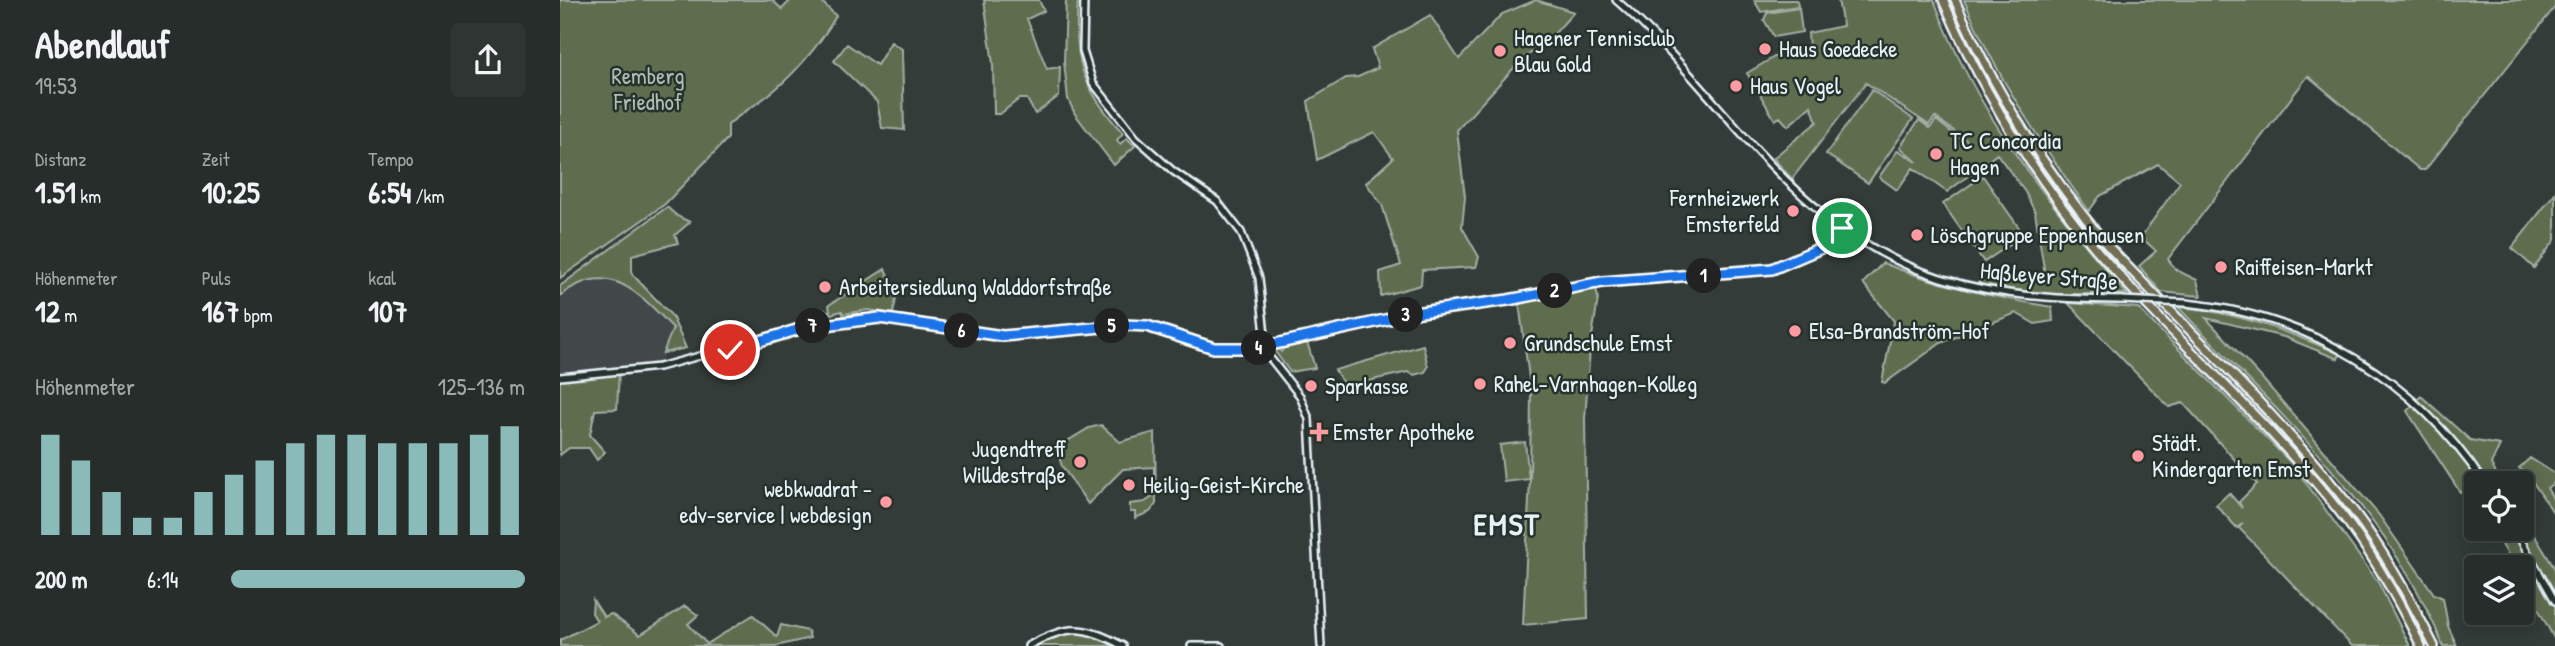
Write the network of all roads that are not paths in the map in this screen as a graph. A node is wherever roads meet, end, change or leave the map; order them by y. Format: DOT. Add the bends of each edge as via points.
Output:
graph roads {
  1 [pos="1084,0"];
  2 [pos="1616,0"];
  3 [pos="1943,0"];
  4 [pos="1955,0"];
  5 [pos="1839,226"];
  6 [pos="1265,346"];
  7 [pos="560,377"];
  8 [pos="2475,471"];
  9 [pos="2521,541"];
  10 [pos="2555,601"];
  11 [pos="1030,645"];
  12 [pos="1123,646"];
  13 [pos="1191,646"];
  14 [pos="1221,646"];
  15 [pos="1321,646"];
  16 [pos="2421,646"];
  17 [pos="2434,646"];
  1 -- 6 [label="main road" via="1083,51 1097,89 1136,138 1224,208 1248,244 1259,278"];
  2 -- 5 [label="main road, Haßleyer Straße" via="1771,165"];
  3 -- 16 [label="highway" via="1995,107 2066,213 2340,512 2387,582"];
  4 -- 17 [label="highway" via="2012,115 2078,210 2346,503 2397,575"];
  5 -- 6 [label="main road" via="1832,240 1793,263 1764,271 1602,282 1421,312"];
  5 -- 8 [label="main road, Haßleyer Straße, bridge" via="1890,258 1936,278 1994,293 2186,303 2262,316 2300,329 2376,370 2418,405"];
  6 -- 7 [label="main road" via="1214,348 1161,328 1130,325 1003,336 859,318 803,328 659,367"];
  6 -- 15 [label="main road" via="1270,360 1300,396 1309,419"];
  9 -- 10 [label="main road"];
  11 -- 12 [label="main road" via="1068,629 1083,628"];
  13 -- 14 [label="main road"];
}
